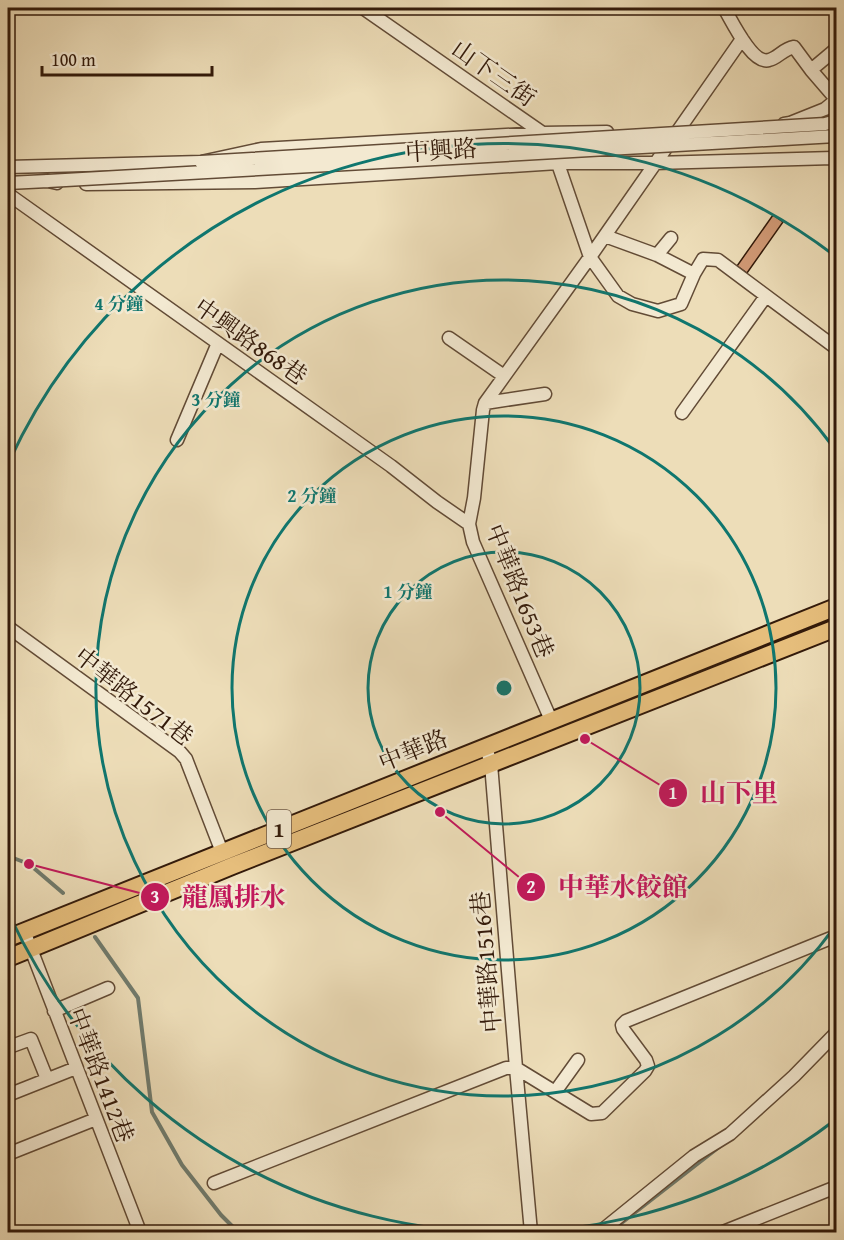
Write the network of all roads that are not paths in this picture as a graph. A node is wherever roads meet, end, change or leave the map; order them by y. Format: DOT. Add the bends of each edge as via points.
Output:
graph roads {
  1 [pos="363,8"];
  2 [pos="724,8"];
  3 [pos="742,39"];
  4 [pos="837,49"];
  5 [pos="811,70"];
  6 [pos="837,99"];
  7 [pos="837,120"];
  8 [pos="790,123"];
  9 [pos="679,130"];
  10 [pos="543,133"];
  11 [pos="837,136"];
  12 [pos="837,161"];
  13 [pos="201,162"];
  14 [pos="558,163"];
  15 [pos="655,163"];
  16 [pos="8,167"];
  17 [pos="48,181"];
  18 [pos="8,183"];
  19 [pos="8,194"];
  20 [pos="605,236"];
  21 [pos="671,238"];
  22 [pos="657,255"];
  23 [pos="590,257"];
  24 [pos="694,274"];
  25 [pos="766,296"];
  26 [pos="449,338"];
  27 [pos="218,343"];
  28 [pos="837,348"];
  29 [pos="504,376"];
  30 [pos="545,394"];
  31 [pos="485,403"];
  32 [pos="682,413"];
  33 [pos="177,440"];
  34 [pos="468,524"];
  35 [pos="837,606"];
  36 [pos="8,627"];
  37 [pos="837,628"];
  38 [pos="551,720"];
  39 [pos="559,737"];
  40 [pos="486,747"];
  41 [pos="491,764"];
  42 [pos="222,852"];
  43 [pos="24,931"];
  44 [pos="837,936"];
  45 [pos="8,938"];
  46 [pos="30,949"];
  47 [pos="8,958"];
  48 [pos="108,988"];
  49 [pos="54,1011"];
  50 [pos="837,1033"];
  51 [pos="9,1047"];
  52 [pos="578,1060"];
  53 [pos="76,1068"];
  54 [pos="516,1068"];
  55 [pos="47,1079"];
  56 [pos="555,1092"];
  57 [pos="8,1095"];
  58 [pos="96,1119"];
  59 [pos="8,1154"];
  60 [pos="214,1184"];
  61 [pos="837,1187"];
  62 [pos="140,1233"];
  63 [pos="531,1233"];
  64 [pos="600,1233"];
  65 [pos="723,1233"];
  1 -- 10 [label="street, 山下三街"];
  2 -- 3 [label="street"];
  3 -- 5 [label="street" via="763,60 794,47"];
  3 -- 9 [label="street, 中華路1653巷"];
  4 -- 5 [label="street"];
  5 -- 6 [label="street"];
  6 -- 8 [label="street, 中興路" via="825,109"];
  7 -- 8 [label="street, 中興路"];
  7 -- 13 [label="street, 中興路, bridge" via="825,124"];
  8 -- 9 [label="street, 中興路"];
  9 -- 10 [label="street, 中興路"];
  9 -- 15 [label="street, 中華路1653巷"];
  10 -- 13 [label="street, 中興路" via="261,149"];
  10 -- 14 [label="street, 山下三街"];
  11 -- 17 [label="street, 中興路, bridge"];
  12 -- 15 [label="street, 中興路" via="833,158"];
  13 -- 16 [label="street, 中興路"];
  14 -- 15 [label="street, 中興路"];
  14 -- 17 [label="street, 中興路" via="255,182"];
  14 -- 23 [label="street, 山下三街"];
  15 -- 20 [label="street, 中華路1653巷"];
  17 -- 18 [label="street, 中興路"];
  19 -- 27 [label="street, 中興路868巷"];
  20 -- 22 [label="street"];
  20 -- 23 [label="street, 中華路1653巷"];
  21 -- 22 [label="street"];
  22 -- 24 [label="street"];
  23 -- 24 [label="street, 山下三街" via="618,296 658,311 681,304"];
  23 -- 29 [label="street, 中華路1653巷"];
  24 -- 25 [label="street" via="703,259 718,261"];
  25 -- 28 [label="street"];
  25 -- 32 [label="street"];
  26 -- 29 [label="street"];
  27 -- 33 [label="street"];
  27 -- 34 [label="street, 中興路868巷"];
  29 -- 31 [label="street, 中華路1653巷"];
  30 -- 31 [label="street"];
  31 -- 34 [label="street, 中華路1653巷"];
  34 -- 38 [label="street, 中華路1653巷"];
  35 -- 38 [label="main road, 中華路 / 1"];
  36 -- 42 [label="street, 中華路1571巷" via="180,752"];
  37 -- 39 [label="main road, 中華路 / 1"];
  38 -- 39 [label="main road"];
  38 -- 40 [label="main road, 中華路 / 1"];
  39 -- 41 [label="main road, 中華路 / 1"];
  40 -- 41 [label="street, 中華路1516巷"];
  40 -- 42 [label="main road, 中華路 / 1"];
  41 -- 46 [label="main road, 中華路 / 1"];
  41 -- 54 [label="street, 中華路1516巷"];
  42 -- 43 [label="main road, 中華路 / 1"];
  43 -- 45 [label="main road, 中華路 / 1"];
  43 -- 46 [label="street, 中華路1412巷"];
  44 -- 56 [label="street" via="626,1021 623,1029 648,1066 602,1113 591,1114"];
  46 -- 47 [label="main road, 中華路 / 1"];
  46 -- 49 [label="street, 中華路1412巷"];
  48 -- 49 [label="street"];
  49 -- 53 [label="street, 中華路1412巷"];
  50 -- 64 [label="street" via="730,1134 694,1156"];
  51 -- 55 [label="street" via="31,1039"];
  52 -- 56 [label="street"];
  53 -- 55 [label="street"];
  53 -- 58 [label="street, 中華路1412巷"];
  54 -- 56 [label="street"];
  54 -- 60 [label="street" via="506,1068"];
  54 -- 63 [label="street, 中華路1516巷"];
  55 -- 57 [label="street"];
  58 -- 59 [label="street"];
  58 -- 62 [label="street, 中華路1412巷"];
  61 -- 65 [label="street"];
}
